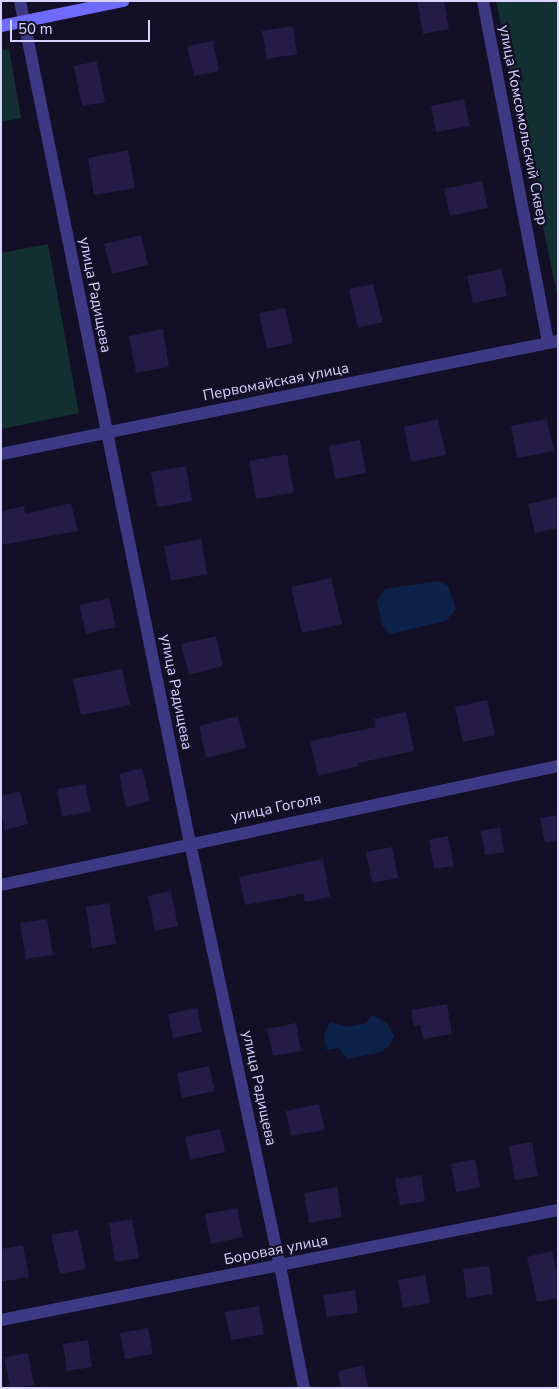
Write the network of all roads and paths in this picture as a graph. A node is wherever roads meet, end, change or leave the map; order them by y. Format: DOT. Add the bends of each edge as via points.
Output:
graph roads {
  1 [pos="20,1"];
  2 [pos="123,1"];
  3 [pos="483,1"];
  4 [pos="24,22"];
  5 [pos="1,26"];
  6 [pos="553,342"];
  7 [pos="106,433"];
  8 [pos="1,454"];
  9 [pos="558,766"];
  10 [pos="190,843"];
  11 [pos="1,885"];
  12 [pos="558,1210"];
  13 [pos="280,1266"];
  14 [pos="1,1320"];
  15 [pos="304,1388"];
  1 -- 4 [label="street, улица Радищева"];
  2 -- 4 [label="main road"];
  3 -- 6 [label="street, улица Комсомольский Сквер"];
  4 -- 5 [label="main road"];
  4 -- 7 [label="street, улица Радищева"];
  6 -- 7 [label="street, Первомайская улица"];
  7 -- 8 [label="street, Первомайская улица"];
  7 -- 10 [label="street, улица Радищева"];
  9 -- 10 [label="street, улица Гоголя"];
  10 -- 11 [label="street, улица Гоголя"];
  10 -- 13 [label="street, улица Радищева"];
  12 -- 13 [label="street, Боровая улица"];
  13 -- 14 [label="street, Боровая улица"];
  13 -- 15 [label="street, улица Радищева"];
}
